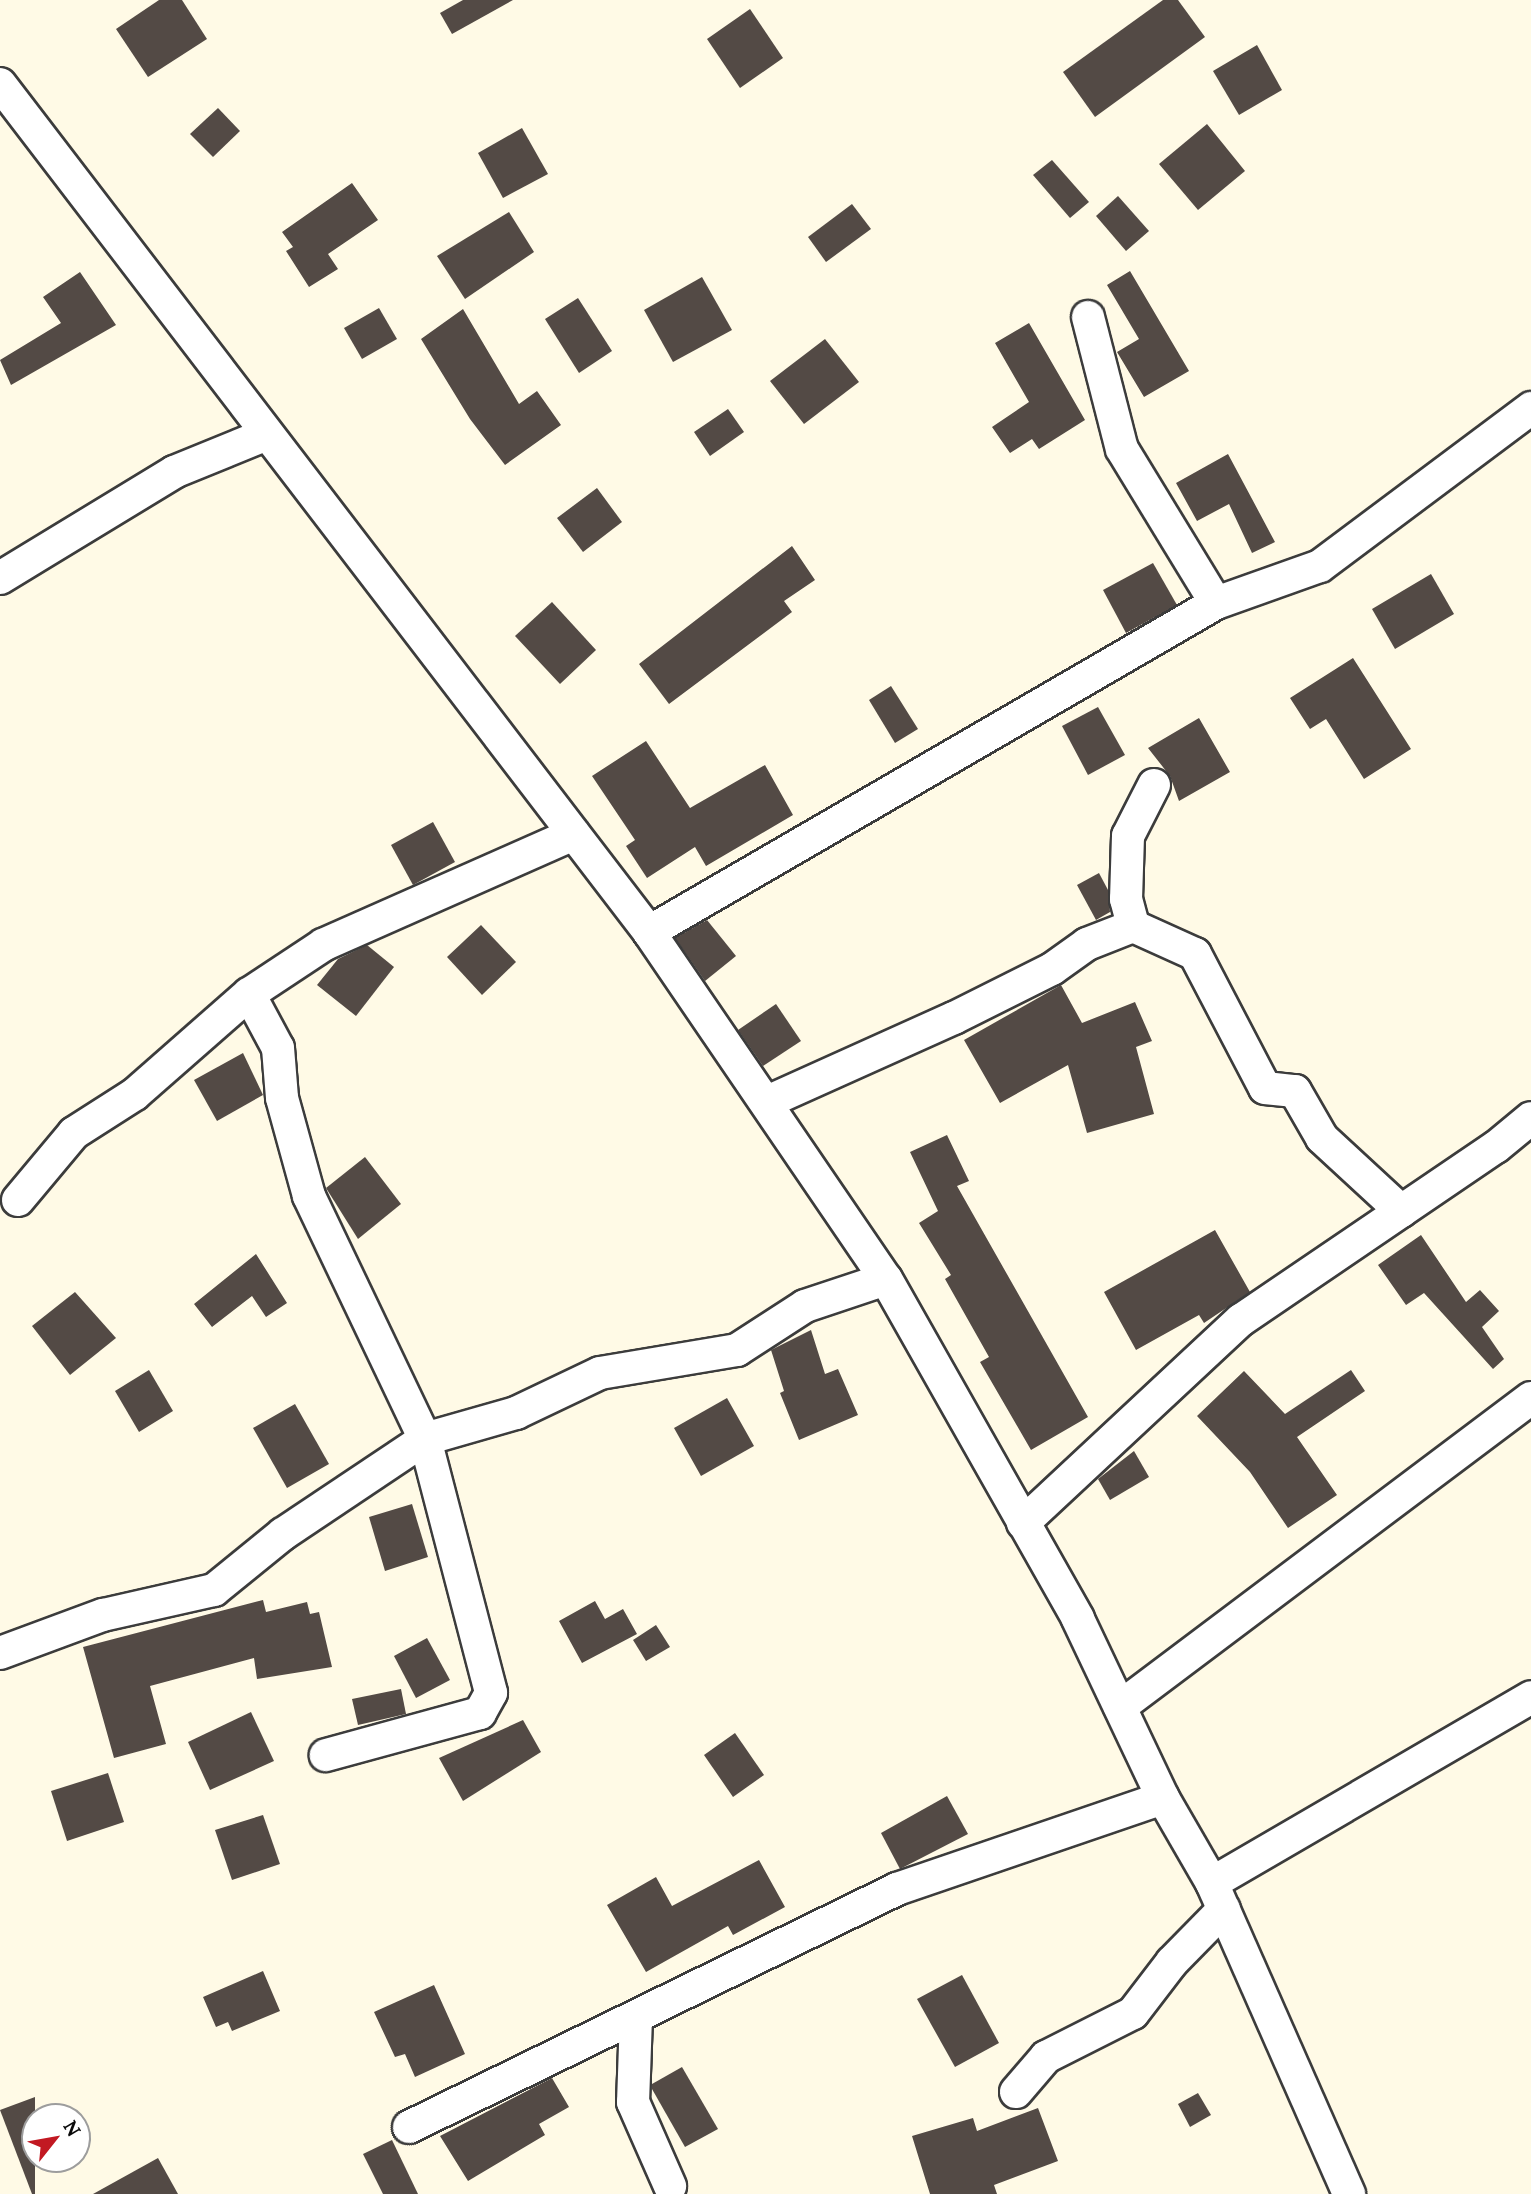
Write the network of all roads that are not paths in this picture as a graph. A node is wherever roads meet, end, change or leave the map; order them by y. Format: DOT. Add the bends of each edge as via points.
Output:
graph roads {
  1 [pos="0,84"];
  2 [pos="1088,317"];
  3 [pos="1531,408"];
  4 [pos="267,434"];
  5 [pos="0,578"];
  6 [pos="1216,603"];
  7 [pos="1154,785"];
  8 [pos="575,834"];
  9 [pos="1133,926"];
  10 [pos="649,932"];
  11 [pos="249,993"];
  12 [pos="767,1102"];
  13 [pos="1531,1118"];
  14 [pos="18,1200"];
  15 [pos="1401,1212"];
  16 [pos="886,1279"];
  17 [pos="1531,1398"];
  18 [pos="425,1439"];
  19 [pos="1023,1523"];
  20 [pos="0,1653"];
  21 [pos="1531,1697"];
  22 [pos="1120,1707"];
  23 [pos="326,1755"];
  24 [pos="1163,1798"];
  25 [pos="1218,1896"];
  26 [pos="636,2017"];
  27 [pos="1016,2092"];
  28 [pos="409,2127"];
  29 [pos="670,2186"];
  30 [pos="1349,2194"];
  1 -- 4 [label="street"];
  2 -- 6 [label="street" via="1122,449"];
  3 -- 6 [label="street" via="1320,566"];
  4 -- 5 [label="street" via="174,472"];
  4 -- 8 [label="street"];
  6 -- 10 [label="street"];
  7 -- 9 [label="street" via="1128,836 1126,899"];
  8 -- 10 [label="street"];
  8 -- 11 [label="street" via="323,945"];
  9 -- 12 [label="street" via="1087,944 1052,969 954,1018"];
  9 -- 15 [label="street" via="1195,954 1265,1088 1295,1091 1322,1138"];
  10 -- 12 [label="street"];
  11 -- 14 [label="street" via="135,1094 74,1133"];
  11 -- 18 [label="street" via="278,1048 282,1098 309,1196"];
  12 -- 16 [label="street"];
  13 -- 15 [label="street"];
  15 -- 19 [label="street" via="1241,1320"];
  16 -- 18 [label="street" via="805,1306 737,1350 600,1373 516,1413"];
  16 -- 19 [label="street"];
  17 -- 22 [label="street"];
  18 -- 20 [label="street" via="283,1534 214,1590 103,1615"];
  18 -- 23 [label="street" via="491,1693 481,1713"];
  19 -- 22 [label="street"];
  21 -- 25 [label="street"];
  22 -- 24 [label="street"];
  24 -- 25 [label="street"];
  24 -- 26 [label="street" via="897,1889"];
  25 -- 27 [label="street" via="1133,2013 1046,2057"];
  25 -- 30 [label="street"];
  26 -- 28 [label="street"];
  26 -- 29 [label="street" via="633,2102"];
}
